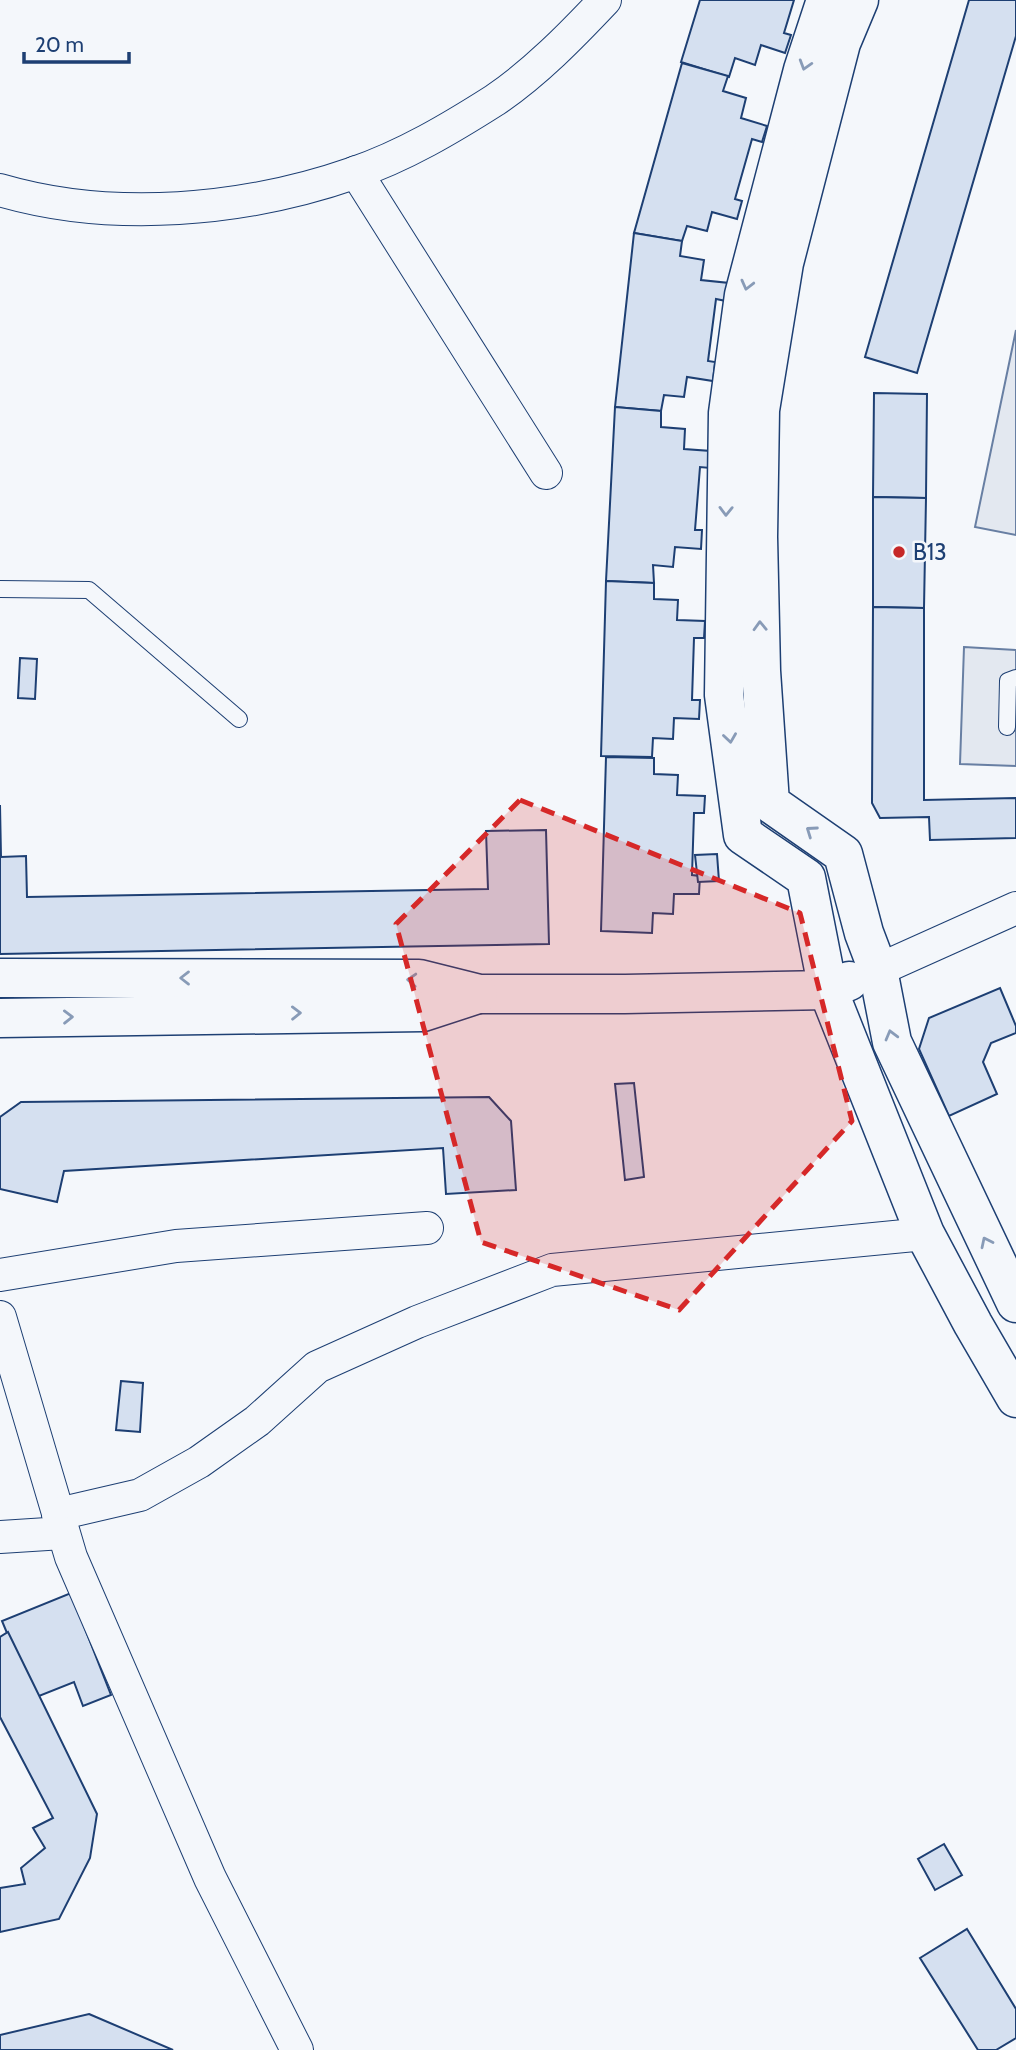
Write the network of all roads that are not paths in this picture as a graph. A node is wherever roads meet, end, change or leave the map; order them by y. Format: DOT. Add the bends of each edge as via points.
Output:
graph roads {
  1 [pos="605,0"];
  2 [pos="825,0"];
  3 [pos="859,0"];
  4 [pos="356,172"];
  5 [pos="0,190"];
  6 [pos="546,473"];
  7 [pos="0,589"];
  8 [pos="1016,678"];
  9 [pos="239,719"];
  10 [pos="1007,727"];
  11 [pos="1016,908"];
  12 [pos="877,970"];
  13 [pos="0,978"];
  14 [pos="828,990"];
  15 [pos="479,994"];
  16 [pos="0,1018"];
  17 [pos="427,1228"];
  18 [pos="925,1234"];
  19 [pos="0,1275"];
  20 [pos="1016,1303"];
  21 [pos="0,1317"];
  22 [pos="1016,1398"];
  23 [pos="61,1523"];
  24 [pos="0,1537"];
  25 [pos="297,2050"];
  1 -- 4 [label="street" via="559,48 497,98 429,140"];
  2 -- 14 [label="main road, one-way" via="744,295 728,413 724,695 743,835 806,878"];
  12 -- 3 [label="main road, one-way" via="844,854 770,803 758,537 760,410 784,263 841,43"];
  4 -- 5 [label="street" via="273,196 188,208 103,208"];
  4 -- 6 [label="street"];
  7 -- 9 [label="lane" via="89,590"];
  8 -- 10 [label="lane" via="1008,681"];
  11 -- 12 [label="street"];
  12 -- 14 [label="main road"];
  20 -- 12 [label="main road, one-way" via="892,1042"];
  15 -- 13 [label="main road, one-way" via="419,979"];
  14 -- 15 [label="main road"];
  14 -- 18 [label="main road"];
  16 -- 15 [label="main road, one-way" via="423,1012"];
  17 -- 19 [label="street" via="176,1247"];
  18 -- 22 [label="main road"];
  18 -- 23 [label="street" via="552,1270 317,1367 257,1421 199,1462 140,1495"];
  21 -- 23 [label="street"];
  23 -- 24 [label="street"];
  23 -- 25 [label="street" via="76,1570 210,1878"];
}
